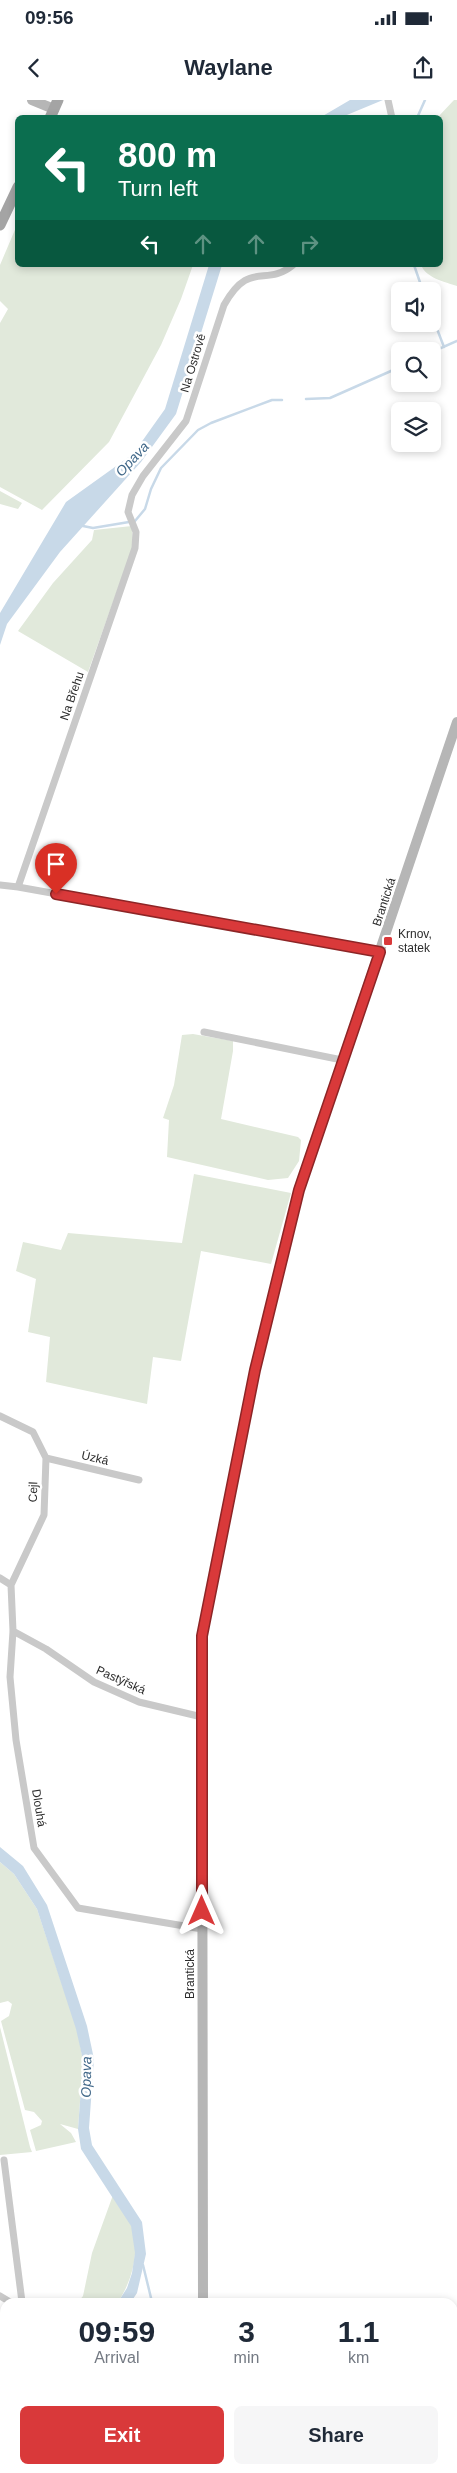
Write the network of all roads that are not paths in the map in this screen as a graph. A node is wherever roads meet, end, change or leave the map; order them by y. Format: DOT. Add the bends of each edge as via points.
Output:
graph roads {
  1 [pos="32,100"];
  2 [pos="388,100"];
  3 [pos="54,109"];
  4 [pos="392,114"];
  5 [pos="15,193"];
  6 [pos="0,225"];
  7 [pos="290,267"];
  8 [pos="132,495"];
  9 [pos="457,722"];
  10 [pos="0,885"];
  11 [pos="18,887"];
  12 [pos="380,952"];
  13 [pos="204,1032"];
  14 [pos="342,1060"];
  15 [pos="0,1416"];
  16 [pos="46,1458"];
  17 [pos="139,1480"];
  18 [pos="0,1578"];
  19 [pos="11,1586"];
  20 [pos="13,1631"];
  21 [pos="202,1717"];
  22 [pos="202,1929"];
  23 [pos="4,2160"];
  24 [pos="21,2298"];
  25 [pos="203,2298"];
  1 -- 3 [label="street"];
  2 -- 4 [label="street"];
  5 -- 6 [label="main road"];
  7 -- 8 [label="street, Na Ostrově" via="284,272 246,279 233,288 221,313 186,421"];
  8 -- 11 [label="street, Na Břehu" via="128,505 136,532 135,548"];
  9 -- 12 [label="street, Brantická"];
  10 -- 11 [label="street"];
  11 -- 12 [label="street"];
  12 -- 14 [label="street, Brantická"];
  13 -- 14 [label="street"];
  14 -- 21 [label="street, Brantická" via="299,1190 255,1370 202,1636"];
  15 -- 16 [label="street, Cejl" via="33,1432"];
  16 -- 17 [label="street, Úzká"];
  16 -- 19 [label="street, Cejl" via="44,1515"];
  18 -- 19 [label="street"];
  19 -- 20 [label="street, Dlouhá"];
  20 -- 21 [label="street, Pastýřská" via="94,1682 139,1702"];
  20 -- 22 [label="street, Dlouhá" via="10,1677 16,1740 34,1848 78,1908"];
  21 -- 22 [label="street, Brantická"];
  22 -- 25 [label="street, Brantická"];
  23 -- 24 [label="street"];
}
